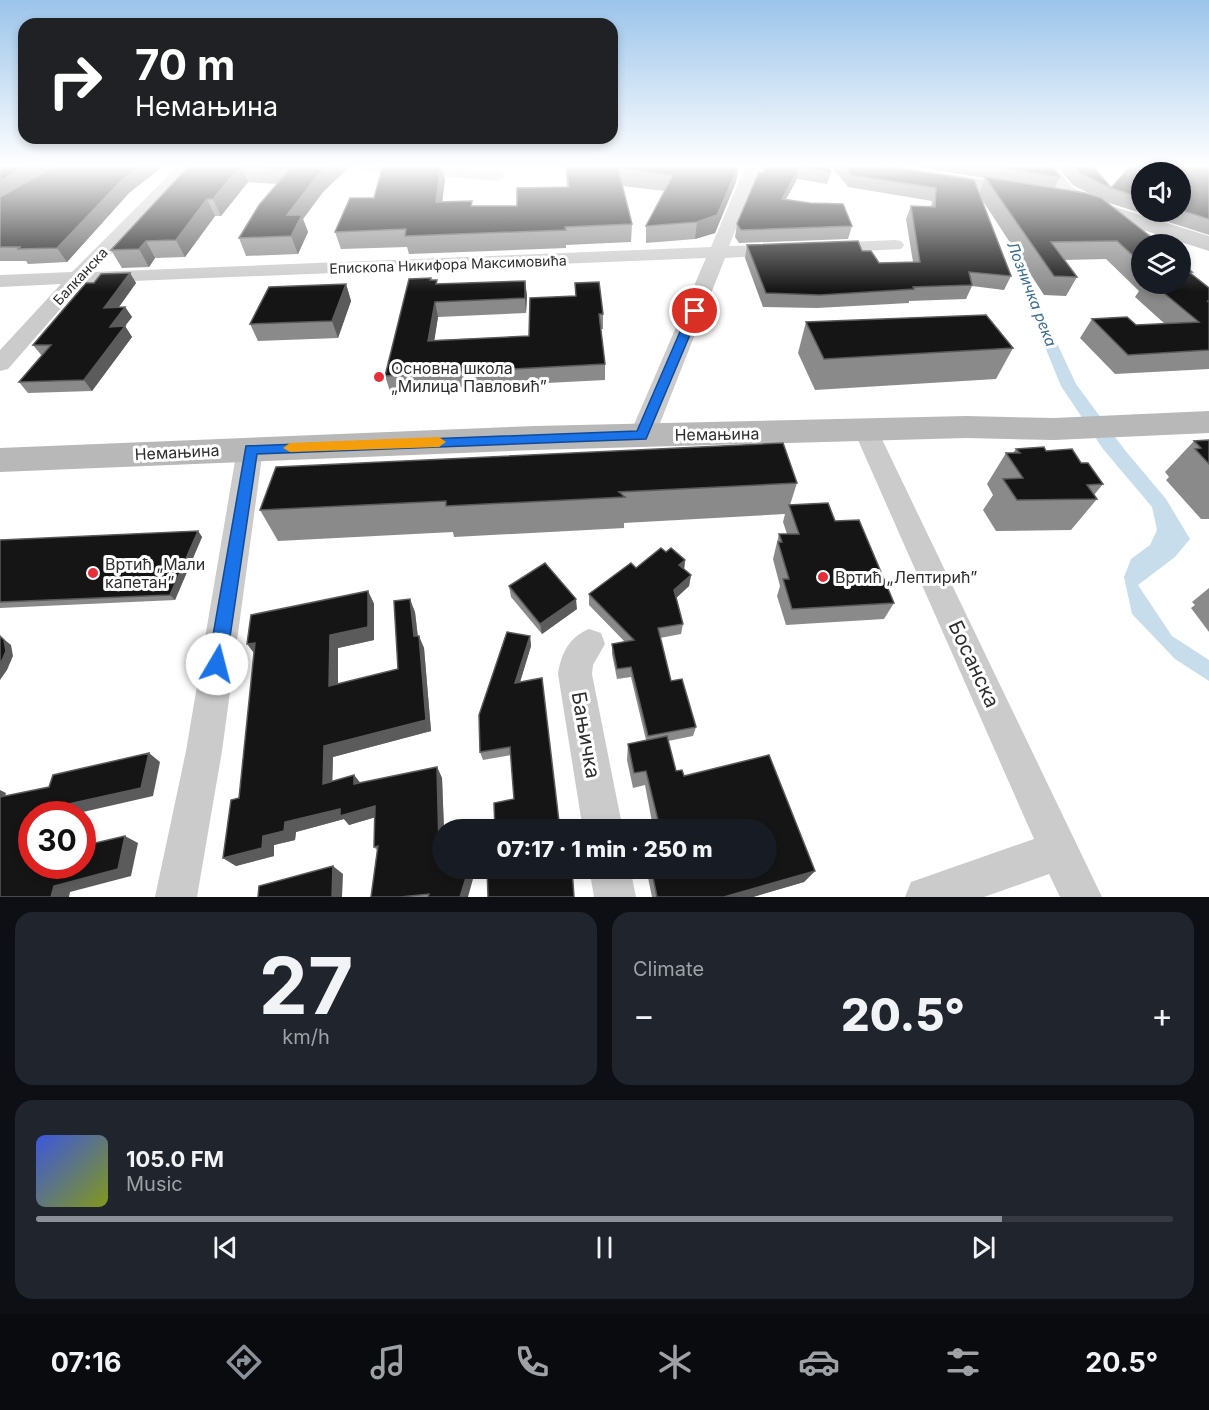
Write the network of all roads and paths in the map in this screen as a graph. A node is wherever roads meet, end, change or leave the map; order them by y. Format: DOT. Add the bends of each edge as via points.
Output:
graph roads {
  1 [pos="144,207"];
  2 [pos="737,207"];
  3 [pos="1085,207"];
  4 [pos="1099,207"];
  5 [pos="1131,234"];
  6 [pos="1209,244"];
  7 [pos="895,245"];
  8 [pos="1191,250"];
  9 [pos="1209,251"];
  10 [pos="719,253"];
  11 [pos="76,278"];
  12 [pos="0,281"];
  13 [pos="0,364"];
  14 [pos="1209,404"];
  15 [pos="1209,422"];
  16 [pos="966,427"];
  17 [pos="867,431"];
  18 [pos="642,436"];
  19 [pos="250,449"];
  20 [pos="0,460"];
  21 [pos="589,644"];
  22 [pos="601,819"];
  23 [pos="1059,849"];
  24 [pos="611,879"];
  25 [pos="176,897"];
  26 [pos="615,897"];
  27 [pos="926,897"];
  28 [pos="1081,897"];
  1 -- 11 [label="street, Балканска"];
  2 -- 10 [label="street"];
  3 -- 5 [label="street"];
  4 -- 6 [label="street"];
  7 -- 10 [label="street, Епископа Никифора Максимовића"];
  8 -- 9 [label="street"];
  10 -- 11 [label="street, Епископа Никифора Максимовића"];
  10 -- 18 [label="street"];
  11 -- 12 [label="street, Епископа Никифора Максимовића"];
  11 -- 13 [label="street, Балканска"];
  14 -- 16 [label="street, Немањина" via="1092,410"];
  15 -- 16 [label="street, Немањина" via="1054,429"];
  16 -- 17 [label="street, Немањина"];
  17 -- 18 [label="street, Немањина"];
  17 -- 23 [label="street, Босанска"];
  18 -- 19 [label="street, Немањина"];
  19 -- 20 [label="street, Немањина"];
  19 -- 25 [label="street" via="204,751"];
  21 -- 22 [label="street, Бањичка" via="577,660 575,674"];
  23 -- 27 [label="street"];
  23 -- 28 [label="street, Босанска"];
  24 -- 26 [label="street"];
}
